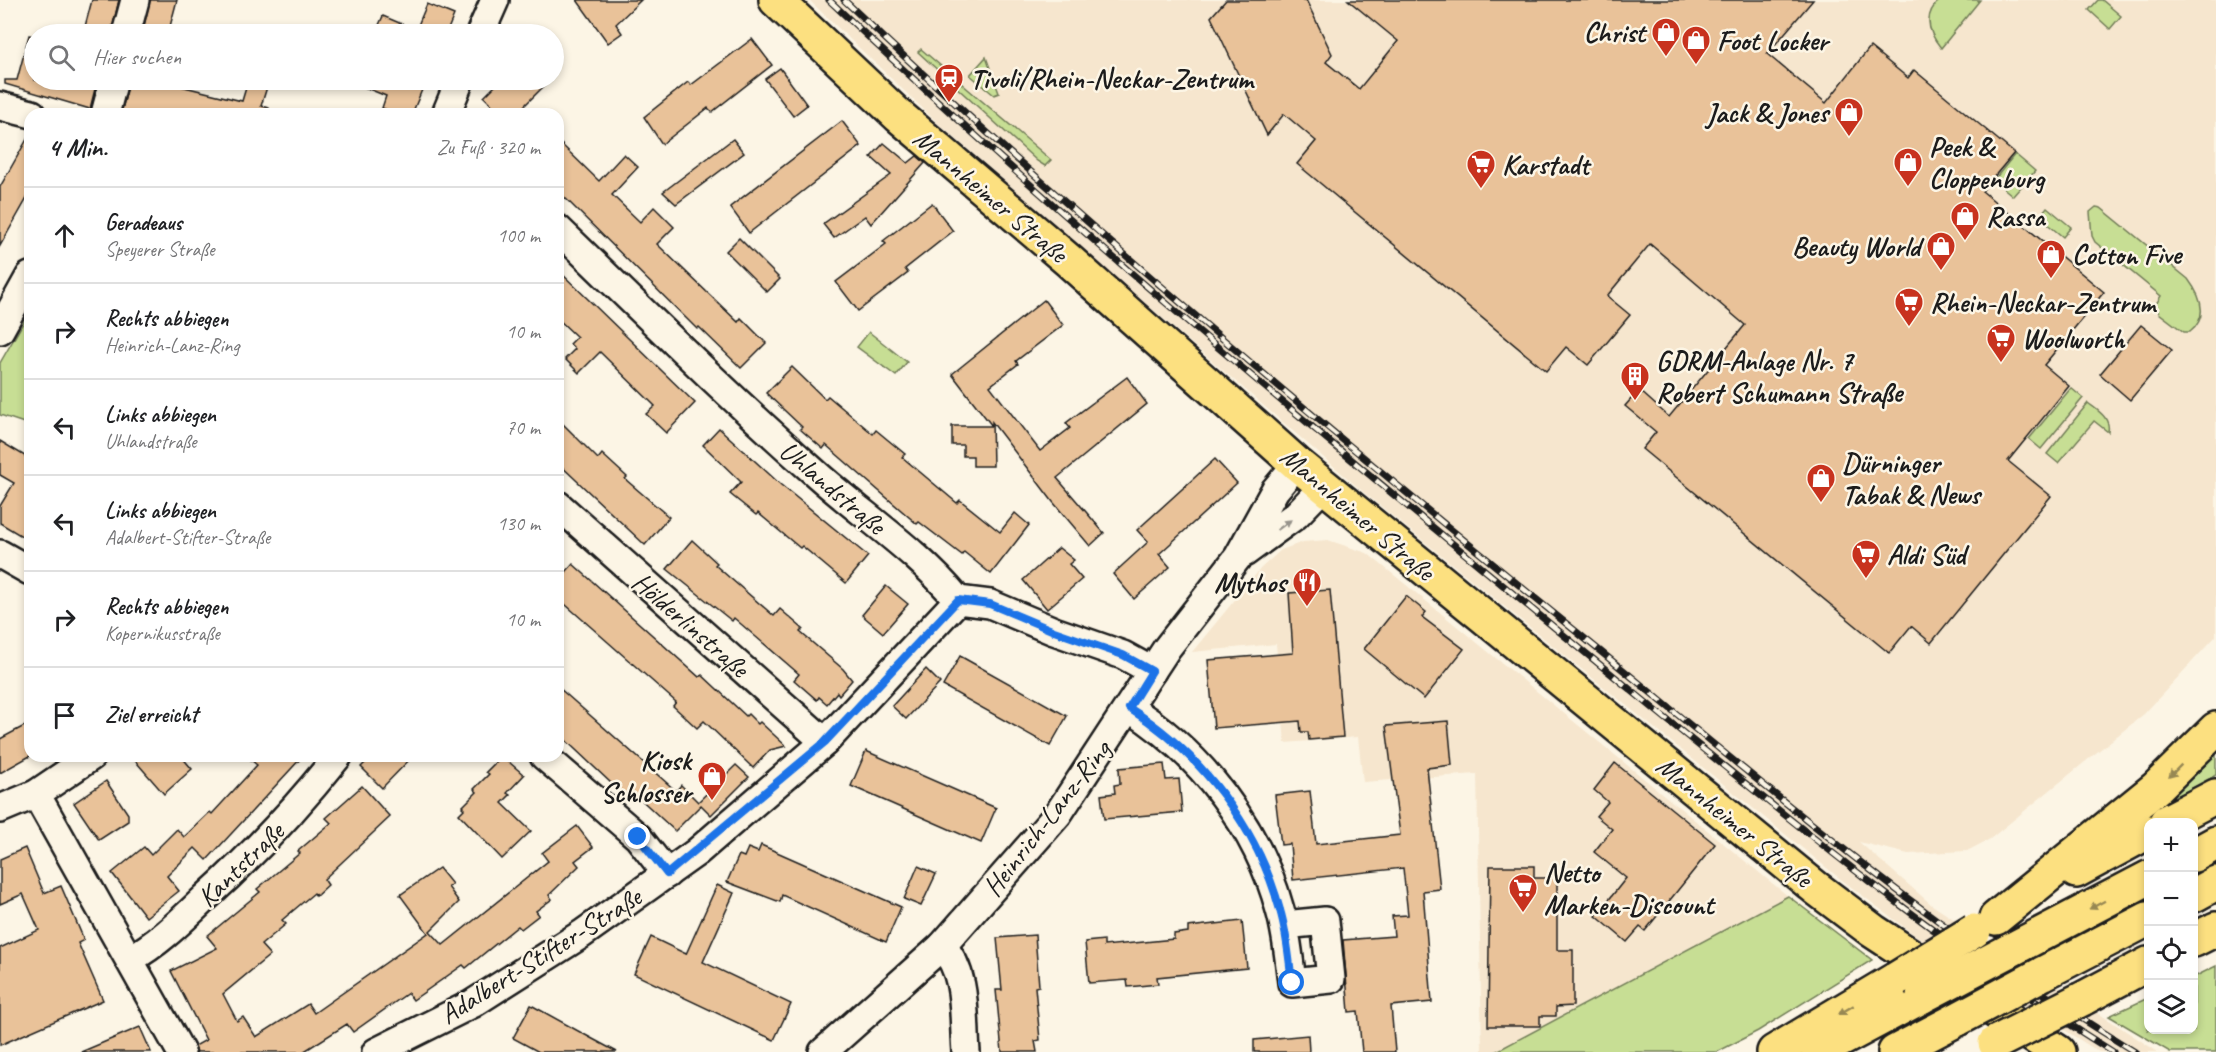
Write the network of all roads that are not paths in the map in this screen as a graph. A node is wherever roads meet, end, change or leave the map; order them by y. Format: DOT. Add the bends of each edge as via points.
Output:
graph roads {
  1 [pos="135,0"];
  2 [pos="495,0"];
  3 [pos="776,0"];
  4 [pos="129,24"];
  5 [pos="484,24"];
  6 [pos="111,90"];
  7 [pos="456,90"];
  8 [pos="0,106"];
  9 [pos="107,108"];
  10 [pos="448,108"];
  11 [pos="24,112"];
  12 [pos="564,235"];
  13 [pos="24,287"];
  14 [pos="0,330"];
  15 [pos="1297,464"];
  16 [pos="1324,486"];
  17 [pos="564,510"];
  18 [pos="0,554"];
  19 [pos="1238,557"];
  20 [pos="24,568"];
  21 [pos="958,600"];
  22 [pos="1152,671"];
  23 [pos="1129,708"];
  24 [pos="2216,729"];
  25 [pos="825,742"];
  26 [pos="83,762"];
  27 [pos="333,762"];
  28 [pos="551,762"];
  29 [pos="36,794"];
  30 [pos="2216,796"];
  31 [pos="0,809"];
  32 [pos="2174,818"];
  33 [pos="2144,834"];
  34 [pos="2216,843"];
  35 [pos="2198,852"];
  36 [pos="667,874"];
  37 [pos="2144,880"];
  38 [pos="2216,883"];
  39 [pos="2198,892"];
  40 [pos="2144,921"];
  41 [pos="1284,925"];
  42 [pos="1985,925"];
  43 [pos="2216,928"];
  44 [pos="2198,937"];
  45 [pos="942,946"];
  46 [pos="2216,947"];
  47 [pos="2198,953"];
  48 [pos="130,959"];
  49 [pos="2141,970"];
  50 [pos="1910,988"];
  51 [pos="1963,1006"];
  52 [pos="1987,1048"];
  53 [pos="181,1052"];
  54 [pos="376,1052"];
  55 [pos="823,1052"];
  56 [pos="966,1052"];
  57 [pos="1774,1052"];
  58 [pos="1818,1052"];
  59 [pos="1895,1052"];
  60 [pos="2058,1052"];
  1 -- 4 [label="street"];
  2 -- 5 [label="street"];
  3 -- 15 [label="main road, Mannheimer Straße" via="899,116"];
  6 -- 9 [label="street"];
  7 -- 10 [label="street"];
  8 -- 11 [label="street"];
  12 -- 21 [label="street, Uhlandstraße" via="752,417 844,500 933,569"];
  13 -- 14 [label="street"];
  15 -- 16 [label="main road, Mannheimer Straße"];
  15 -- 19 [label="street, Heinrich-Lanz-Ring" via="1275,490"];
  19 -- 16 [label="street, Heinrich-Lanz-Ring, one-way" via="1296,515"];
  16 -- 51 [label="main road, Mannheimer Straße"];
  17 -- 25 [label="street, Hölderlinstraße"];
  18 -- 20 [label="street"];
  19 -- 22 [label="street, Heinrich-Lanz-Ring"];
  21 -- 22 [label="street" via="990,604 1123,655"];
  21 -- 25 [label="street, Adalbert-Stifter-Straße"];
  22 -- 23 [label="street, Heinrich-Lanz-Ring"];
  23 -- 41 [label="street" via="1164,732 1211,780 1237,814 1259,853"];
  23 -- 45 [label="street, Heinrich-Lanz-Ring" via="1058,814"];
  24 -- 42 [label="main road, one-way" via="2156,789"];
  25 -- 36 [label="street, Adalbert-Stifter-Straße"];
  26 -- 29 [label="street"];
  27 -- 48 [label="street, Kantstraße" via="266,842 181,921"];
  28 -- 36 [label="street" via="638,837"];
  29 -- 31 [label="street"];
  29 -- 48 [label="street"];
  30 -- 32 [label="main road"];
  33 -- 42 [label="main road"];
  34 -- 35 [label="main road"];
  36 -- 54 [label="street, Adalbert-Stifter-Straße" via="472,1004"];
  37 -- 50 [label="main road, one-way, bridge" via="2007,952"];
  38 -- 39 [label="main road"];
  40 -- 51 [label="main road, bridge" via="2042,974"];
  42 -- 50 [label="main road, bridge"];
  43 -- 44 [label="main road"];
  45 -- 55 [label="street, Heinrich-Lanz-Ring"];
  45 -- 56 [label="street" via="954,958 960,975"];
  46 -- 47 [label="main road"];
  48 -- 53 [label="street"];
  49 -- 52 [label="main road, bridge"];
  50 -- 57 [label="main road, one-way"];
  50 -- 58 [label="main road"];
  51 -- 59 [label="main road"];
  51 -- 60 [label="main road, Mannheimer Straße"];
}
